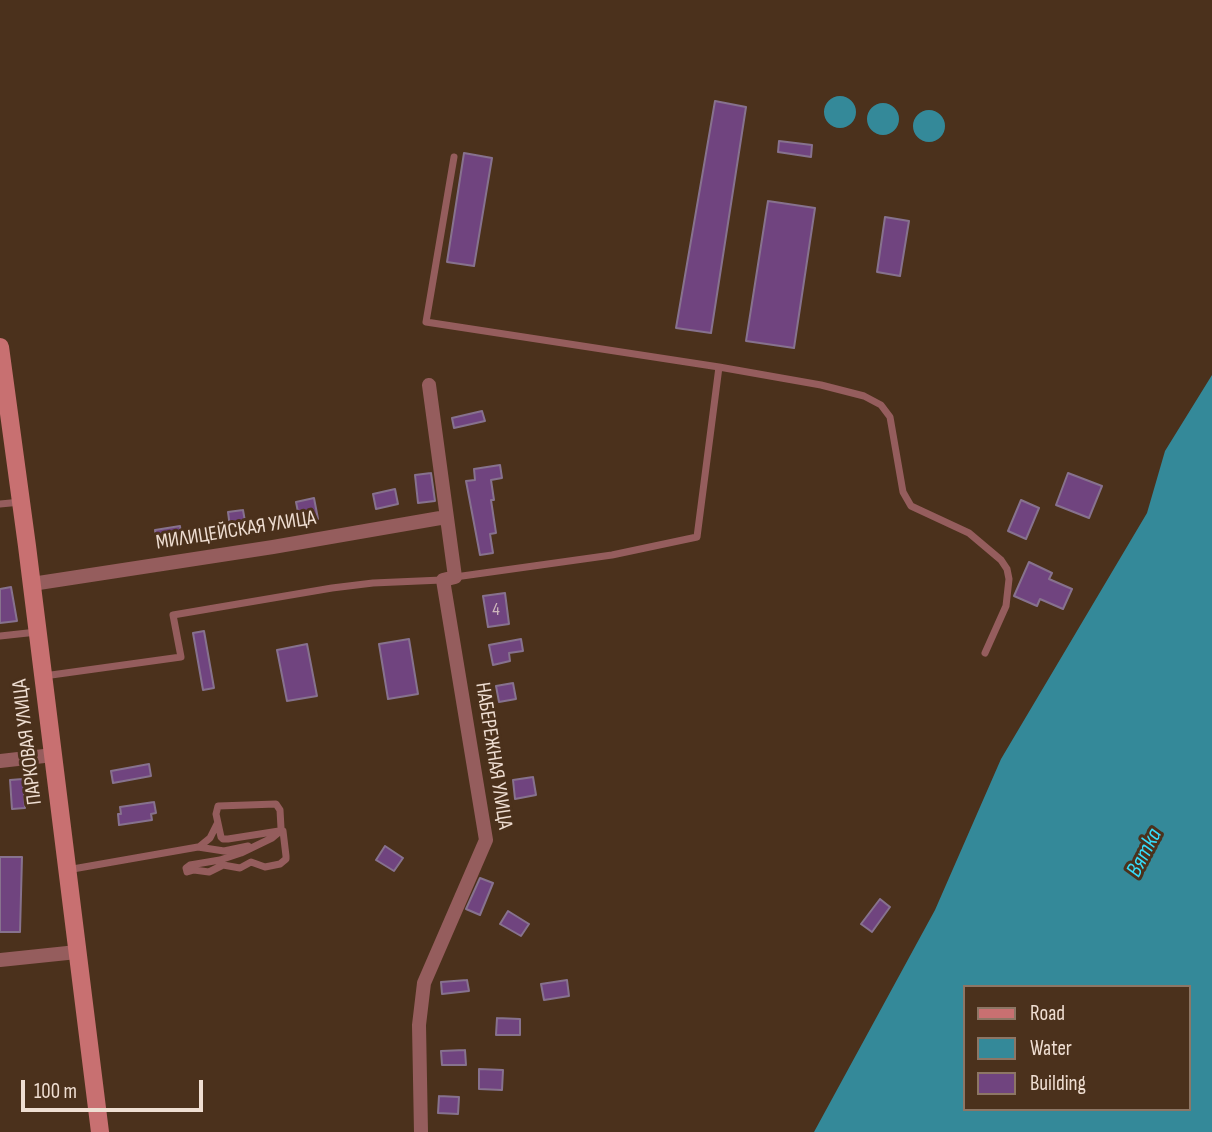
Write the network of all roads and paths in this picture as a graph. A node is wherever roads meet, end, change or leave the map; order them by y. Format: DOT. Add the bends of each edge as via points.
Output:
graph roads {
  1 [pos="454,157"];
  2 [pos="0,347"];
  3 [pos="719,367"];
  4 [pos="429,385"];
  5 [pos="22,502"];
  6 [pos="0,505"];
  7 [pos="446,517"];
  8 [pos="449,579"];
  9 [pos="32,584"];
  10 [pos="38,632"];
  11 [pos="0,636"];
  12 [pos="985,653"];
  13 [pos="43,676"];
  14 [pos="53,755"];
  15 [pos="0,761"];
  16 [pos="218,824"];
  17 [pos="281,831"];
  18 [pos="221,837"];
  19 [pos="257,845"];
  20 [pos="198,847"];
  21 [pos="224,851"];
  22 [pos="66,870"];
  23 [pos="77,952"];
  24 [pos="0,960"];
  25 [pos="100,1132"];
  26 [pos="421,1132"];
  1 -- 3 [label="lane" via="426,322"];
  2 -- 5 [label="street, ПАРКОВАЯ УЛИЦА"];
  3 -- 8 [label="lane" via="697,537 612,555"];
  3 -- 12 [label="lane" via="821,385 881,405 890,417 903,492 911,506 969,533 1007,569 1006,606"];
  4 -- 7 [label="street, НАБЕРЕЖНАЯ УЛИЦА"];
  5 -- 6 [label="lane"];
  5 -- 9 [label="street, ПАРКОВАЯ УЛИЦА"];
  7 -- 8 [label="street, НАБЕРЕЖНАЯ УЛИЦА"];
  7 -- 9 [label="street, МИЛИЦЕЙСКАЯ УЛИЦА"];
  8 -- 13 [label="lane" via="332,588 173,615 181,657"];
  8 -- 26 [label="street, НАБЕРЕЖНАЯ УЛИЦА" via="486,839 424,983 419,1025"];
  9 -- 10 [label="street, ПАРКОВАЯ УЛИЦА"];
  10 -- 11 [label="lane"];
  10 -- 13 [label="street, ПАРКОВАЯ УЛИЦА"];
  13 -- 14 [label="street, ПАРКОВАЯ УЛИЦА"];
  14 -- 15 [label="street"];
  14 -- 22 [label="street, ПАРКОВАЯ УЛИЦА"];
  16 -- 17 [label="lane" via="218,806 271,803 278,806"];
  16 -- 18 [label="lane"];
  16 -- 20 [label="lane"];
  17 -- 18 [label="lane"];
  17 -- 19 [label="lane"];
  17 -- 19 [label="lane" via="287,832 286,859 280,864 251,862 240,868 223,865 205,873 187,872 190,865"];
  18 -- 21 [label="lane"];
  19 -- 21 [label="lane"];
  20 -- 21 [label="lane"];
  20 -- 22 [label="lane"];
  22 -- 23 [label="street, ПАРКОВАЯ УЛИЦА"];
  23 -- 24 [label="street"];
  23 -- 25 [label="street, ПАРКОВАЯ УЛИЦА"];
}
